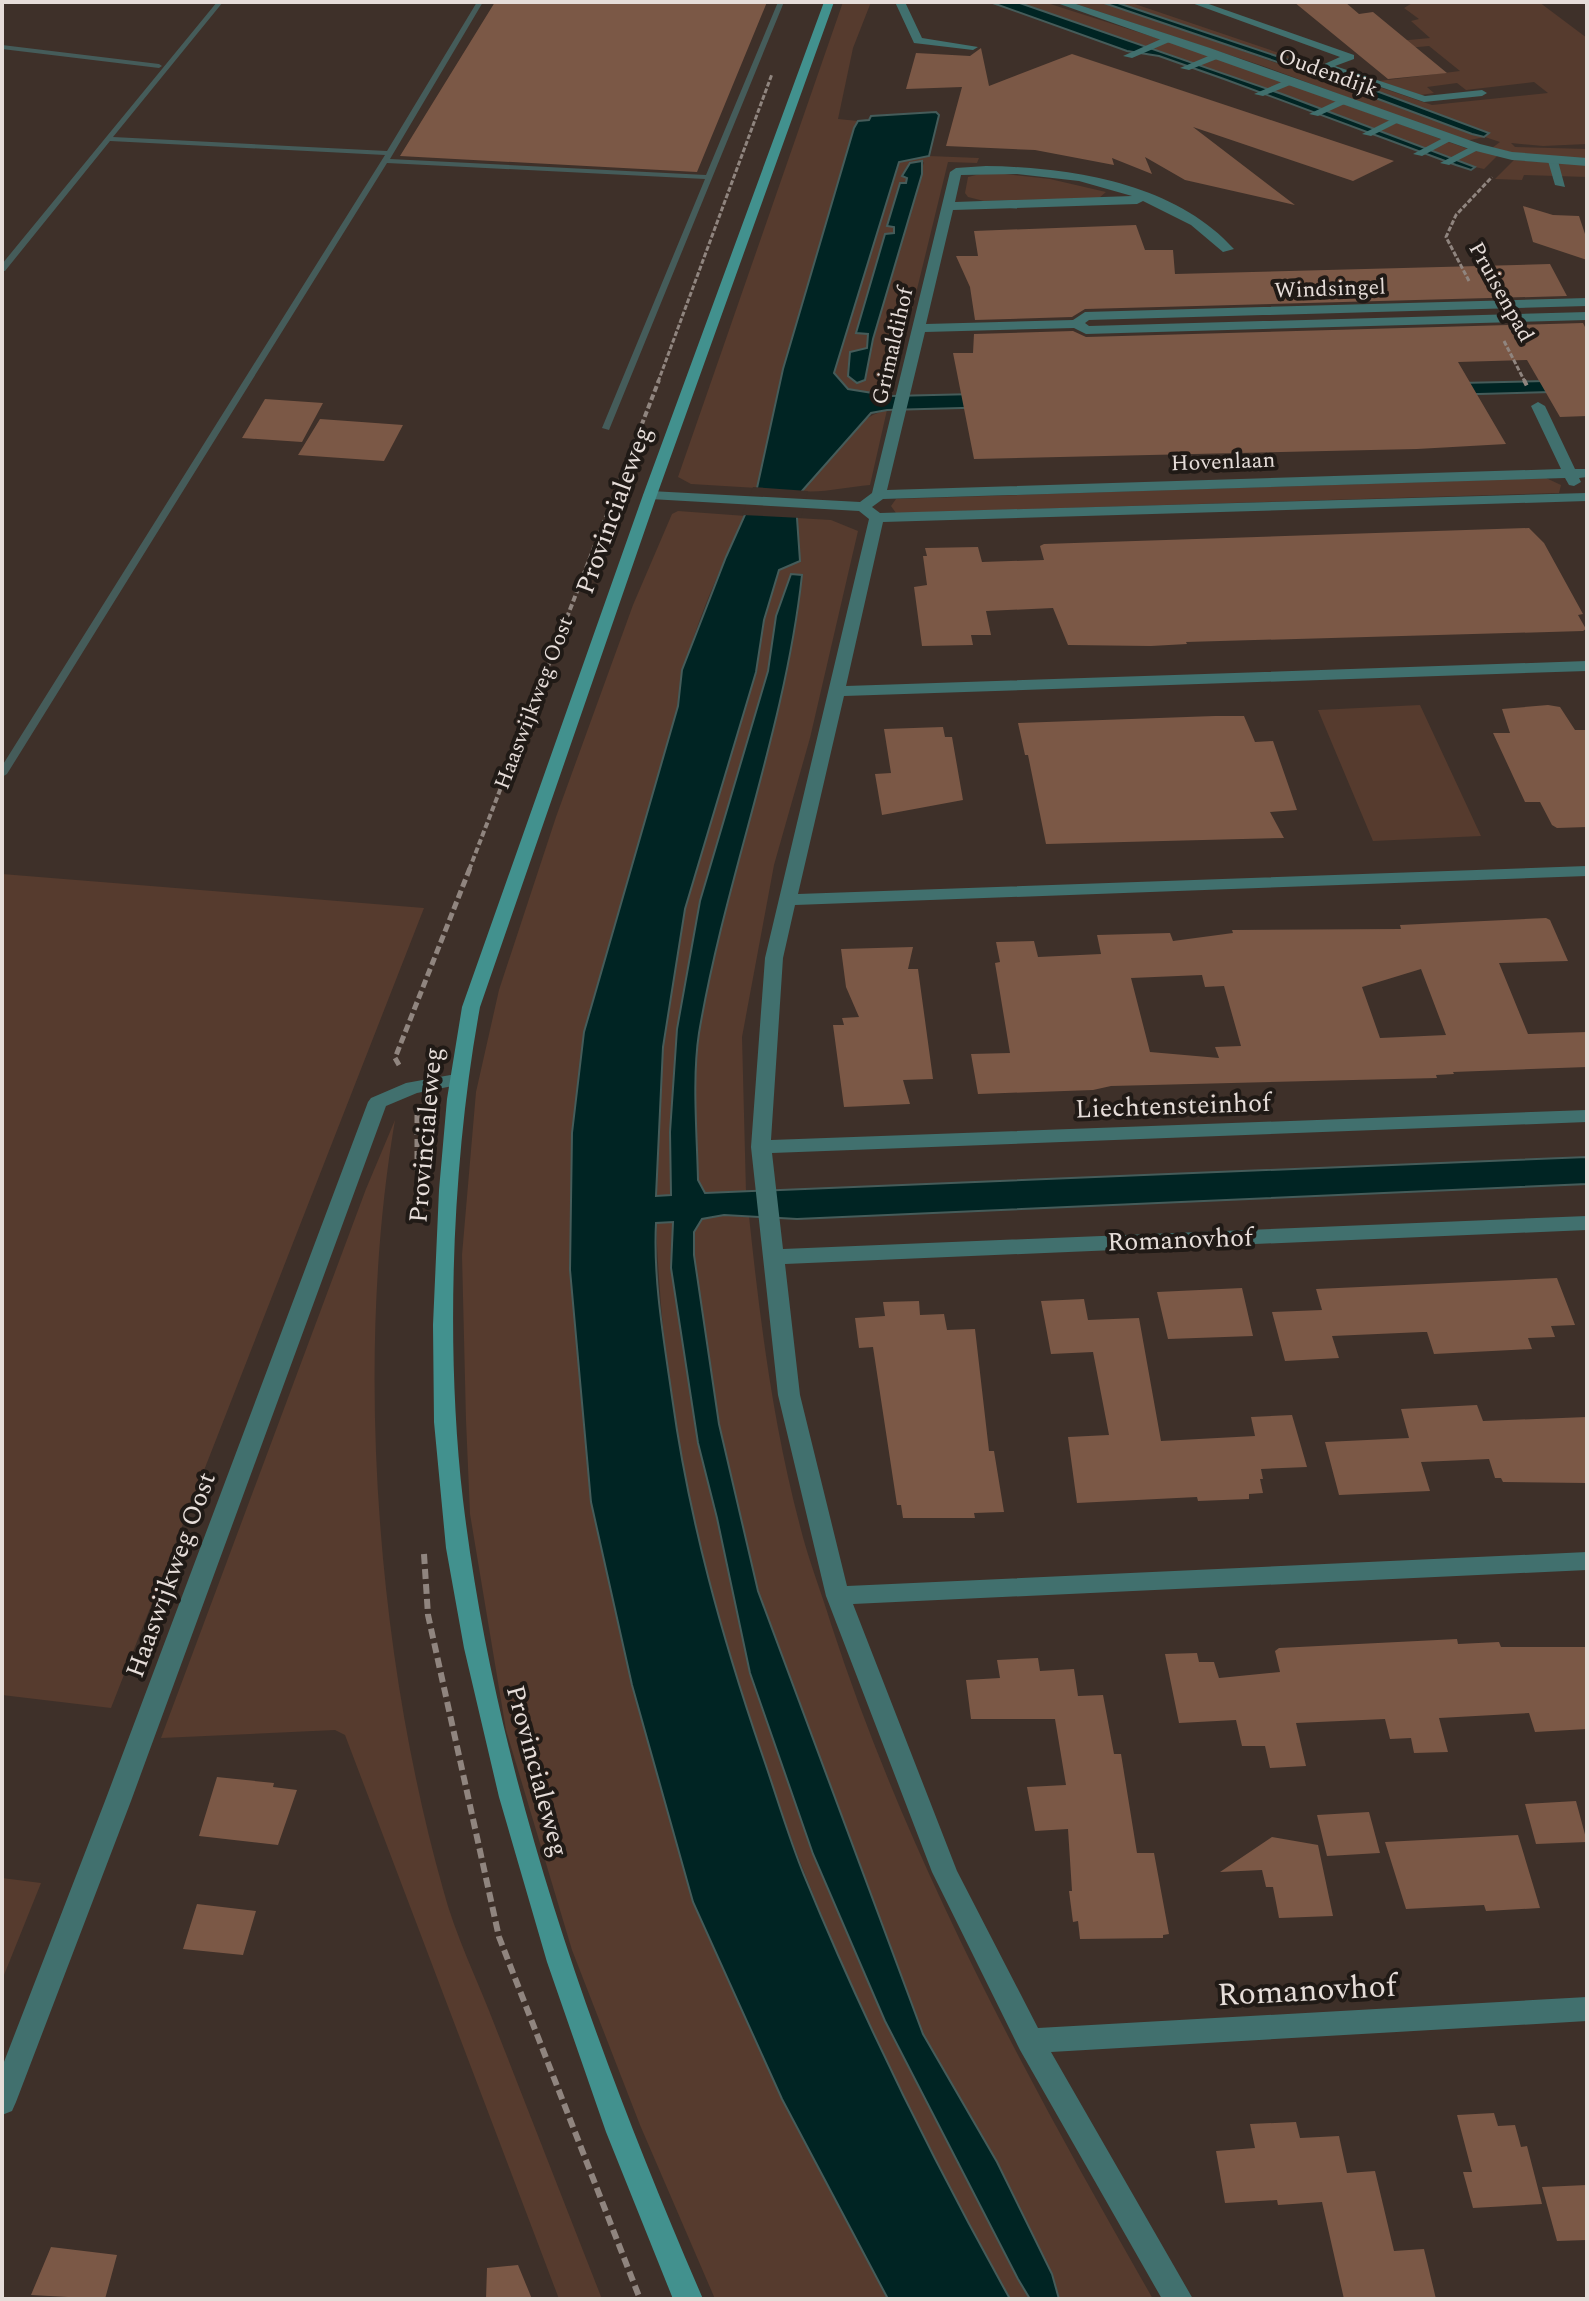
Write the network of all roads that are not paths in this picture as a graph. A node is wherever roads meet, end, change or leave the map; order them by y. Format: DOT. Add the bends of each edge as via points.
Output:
graph roads {
  1 [pos="829,2"];
  2 [pos="900,2"];
  3 [pos="1059,2"];
  4 [pos="1194,2"];
  5 [pos="1170,38"];
  6 [pos="973,47"];
  7 [pos="1218,55"];
  8 [pos="1128,56"];
  9 [pos="1185,68"];
  10 [pos="1291,81"];
  11 [pos="1482,93"];
  12 [pos="1259,94"];
  13 [pos="1345,100"];
  14 [pos="1314,114"];
  15 [pos="1398,120"];
  16 [pos="1367,134"];
  17 [pos="1451,138"];
  18 [pos="1476,147"];
  19 [pos="1418,154"];
  20 [pos="1553,161"];
  21 [pos="1587,162"];
  22 [pos="1445,163"];
  23 [pos="1559,179"];
  24 [pos="1152,200"];
  25 [pos="949,206"];
  26 [pos="1228,249"];
  27 [pos="1587,302"];
  28 [pos="1587,316"];
  29 [pos="1077,324"];
  30 [pos="919,328"];
  31 [pos="1538,406"];
  32 [pos="1569,473"];
  33 [pos="1587,473"];
  34 [pos="650,495"];
  35 [pos="879,495"];
  36 [pos="1584,497"];
  37 [pos="870,512"];
  38 [pos="1587,666"];
  39 [pos="837,691"];
  40 [pos="1587,871"];
  41 [pos="787,900"];
  42 [pos="456,1080"];
  43 [pos="1587,1116"];
  44 [pos="761,1147"];
  45 [pos="1587,1223"];
  46 [pos="774,1257"];
  47 [pos="1587,1561"];
  48 [pos="838,1596"];
  49 [pos="1587,2009"];
  50 [pos="1030,2041"];
  51 [pos="2,2102"];
  52 [pos="688,2299"];
  53 [pos="1178,2299"];
  1 -- 34 [label="main road, Provincialeweg"];
  2 -- 6 [label="lane" via="918,41"];
  3 -- 5 [label="street, Oudendijk"];
  4 -- 11 [label="lane" via="1350,57 1325,66 1424,99"];
  5 -- 7 [label="street, Oudendijk"];
  5 -- 8 [label="lane"];
  7 -- 9 [label="lane"];
  7 -- 10 [label="street, Oudendijk"];
  10 -- 12 [label="lane"];
  10 -- 13 [label="street, Oudendijk"];
  13 -- 14 [label="lane"];
  13 -- 15 [label="street, Oudendijk"];
  15 -- 16 [label="lane"];
  15 -- 17 [label="street, Oudendijk"];
  17 -- 18 [label="street, Oudendijk"];
  17 -- 19 [label="lane"];
  18 -- 20 [label="street, Oudendijk"];
  18 -- 22 [label="lane"];
  20 -- 21 [label="street, Oudendijk"];
  20 -- 23 [label="lane"];
  24 -- 25 [label="street, Grimaldihof"];
  24 -- 25 [label="street, Grimaldihof" via="1057,174 989,168 956,172"];
  24 -- 26 [label="street, Grimaldihof" via="1196,223"];
  25 -- 30 [label="street, Grimaldihof"];
  27 -- 29 [label="street, Windsingel" via="1085,316"];
  28 -- 29 [label="street, Windsingel" via="1086,330"];
  29 -- 30 [label="street, Windsingel"];
  30 -- 35 [label="street, Grimaldihof"];
  31 -- 32 [label="street"];
  32 -- 33 [label="street, Hovenlaan"];
  32 -- 35 [label="street, Hovenlaan"];
  32 -- 36 [label="street"];
  34 -- 37 [label="street, Hovenlaan"];
  34 -- 42 [label="main road, Provincialeweg" via="471,1007"];
  35 -- 37 [label="street"];
  36 -- 37 [label="street, Hovenlaan"];
  37 -- 39 [label="street"];
  38 -- 39 [label="street"];
  39 -- 41 [label="street"];
  40 -- 41 [label="street"];
  41 -- 44 [label="street" via="774,958"];
  42 -- 51 [label="street, Haaswijkweg Oost" via="413,1087 378,1102"];
  42 -- 52 [label="main road, Provincialeweg" via="442,1361 459,1559 492,1732 543,1910 637,2182"];
  43 -- 44 [label="street, Liechtensteinhof"];
  44 -- 46 [label="street"];
  45 -- 46 [label="street, Romanovhof"];
  46 -- 48 [label="street" via="789,1395"];
  47 -- 48 [label="street"];
  48 -- 50 [label="street" via="945,1872"];
  49 -- 50 [label="street, Romanovhof"];
  50 -- 53 [label="street"];
}
